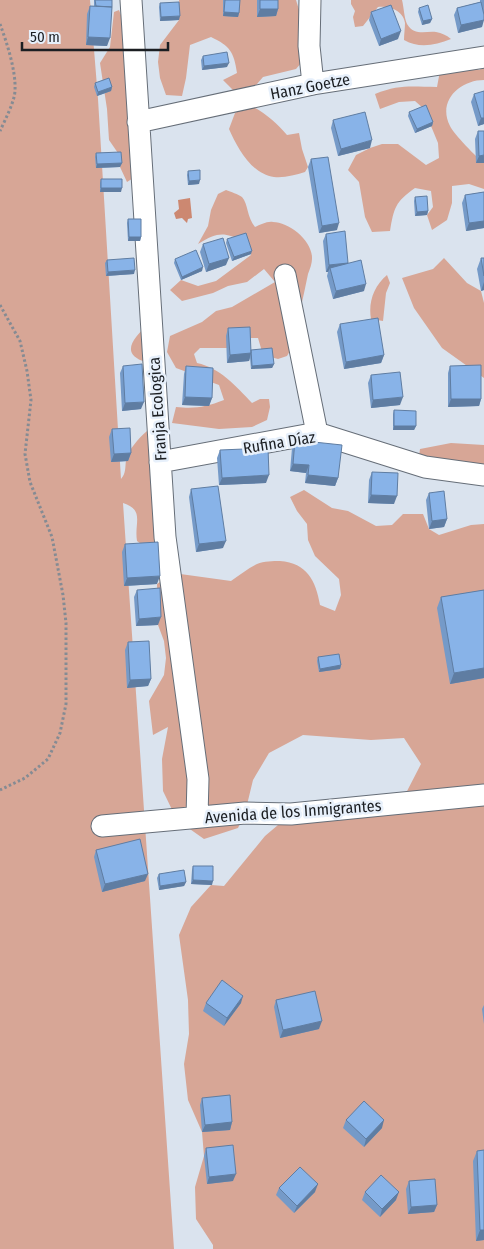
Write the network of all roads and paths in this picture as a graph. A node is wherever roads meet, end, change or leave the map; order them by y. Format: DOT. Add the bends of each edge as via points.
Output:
graph roads {
  1 [pos="131,0"];
  2 [pos="310,0"];
  3 [pos="0,24"];
  4 [pos="484,57"];
  5 [pos="313,84"];
  6 [pos="138,122"];
  7 [pos="0,131"];
  8 [pos="285,275"];
  9 [pos="0,305"];
  10 [pos="317,433"];
  11 [pos="160,462"];
  12 [pos="484,475"];
  13 [pos="0,790"];
  14 [pos="484,796"];
  15 [pos="197,817"];
  16 [pos="102,826"];
  1 -- 6 [label="street, Franja Ecologica"];
  2 -- 5 [label="street" via="309,46"];
  3 -- 7 [label="path" via="9,50 16,91"];
  4 -- 5 [label="street, Hanz Goetze"];
  5 -- 6 [label="street, Hanz Goetze"];
  6 -- 11 [label="street, Franja Ecologica"];
  8 -- 10 [label="street"];
  9 -- 13 [label="path" via="20,341 27,371 31,400 25,454 30,482 52,537 62,585 66,623 66,704 60,733 48,759 25,778"];
  10 -- 11 [label="street, Rufina Díaz"];
  10 -- 12 [label="street, Rufina Díaz" via="425,467"];
  11 -- 15 [label="street, Franja Ecologica" via="165,537 198,779"];
  14 -- 15 [label="street, Avenida de los Inmigrantes" via="291,814"];
  15 -- 16 [label="street, Avenida de los Inmigrantes"];
}
